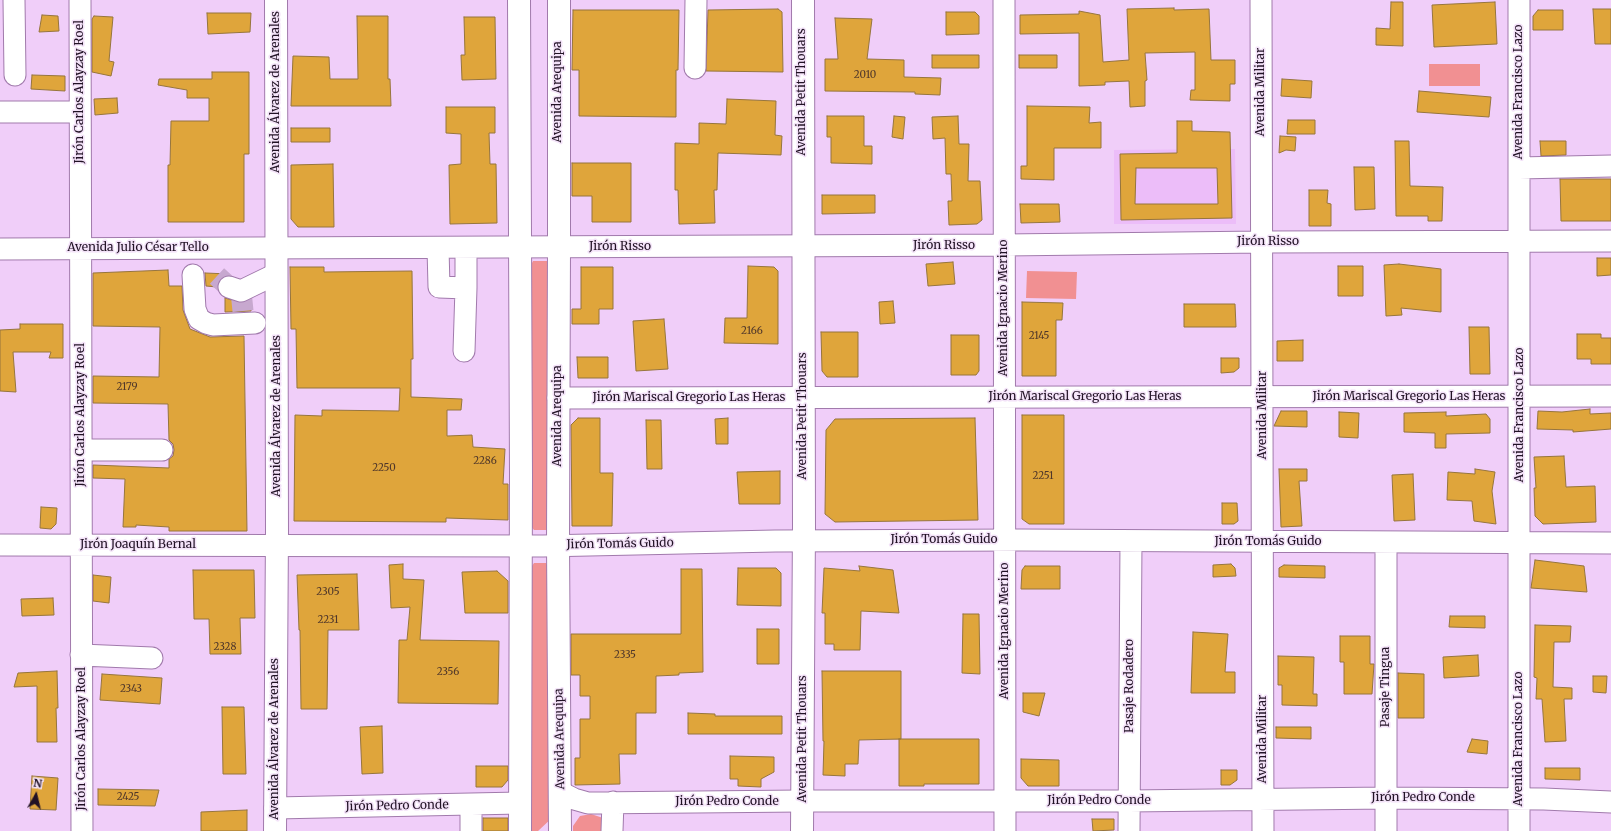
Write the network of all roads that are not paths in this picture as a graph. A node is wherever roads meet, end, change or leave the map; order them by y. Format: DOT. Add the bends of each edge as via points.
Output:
graph roads {
  1 [pos="14,0"];
  2 [pos="80,0"];
  3 [pos="276,0"];
  4 [pos="519,0"];
  5 [pos="558,0"];
  6 [pos="803,0"];
  7 [pos="1004,0"];
  8 [pos="1261,0"];
  9 [pos="1519,0"];
  10 [pos="702,3"];
  11 [pos="695,68"];
  12 [pos="15,75"];
  13 [pos="0,112"];
  14 [pos="80,112"];
  15 [pos="1611,166"];
  16 [pos="1519,168"];
  17 [pos="1611,241"];
  18 [pos="1262,242"];
  19 [pos="1520,242"];
  20 [pos="1004,245"];
  21 [pos="802,246"];
  22 [pos="520,247"];
  23 [pos="559,247"];
  24 [pos="0,248"];
  25 [pos="80,248"];
  26 [pos="276,248"];
  27 [pos="438,248"];
  28 [pos="466,248"];
  29 [pos="276,274"];
  30 [pos="193,276"];
  31 [pos="229,287"];
  32 [pos="466,288"];
  33 [pos="276,333"];
  34 [pos="464,351"];
  35 [pos="1520,396"];
  36 [pos="1611,396"];
  37 [pos="1004,397"];
  38 [pos="1263,397"];
  39 [pos="558,398"];
  40 [pos="804,398"];
  41 [pos="81,450"];
  42 [pos="162,450"];
  43 [pos="1004,540"];
  44 [pos="804,541"];
  45 [pos="1131,542"];
  46 [pos="1263,542"];
  47 [pos="1386,542"];
  48 [pos="1519,543"];
  49 [pos="1611,543"];
  50 [pos="0,545"];
  51 [pos="81,545"];
  52 [pos="277,545"];
  53 [pos="558,545"];
  54 [pos="520,546"];
  55 [pos="81,656"];
  56 [pos="152,658"];
  57 [pos="560,790"];
  58 [pos="1386,798"];
  59 [pos="1263,799"];
  60 [pos="1519,799"];
  61 [pos="802,801"];
  62 [pos="1005,801"];
  63 [pos="1129,801"];
  64 [pos="612,802"];
  65 [pos="1611,802"];
  66 [pos="520,803"];
  67 [pos="588,803"];
  68 [pos="471,804"];
  69 [pos="275,808"];
  70 [pos="556,826"];
  71 [pos="82,831"];
  72 [pos="275,831"];
  73 [pos="471,831"];
  74 [pos="520,831"];
  75 [pos="612,831"];
  76 [pos="802,831"];
  77 [pos="1005,831"];
  78 [pos="1129,831"];
  79 [pos="1263,831"];
  80 [pos="1386,831"];
  81 [pos="1519,831"];
  1 -- 12 [label="street"];
  2 -- 14 [label="street, Jirón Carlos Alayzay Roel"];
  3 -- 26 [label="main road, Avenida Álvarez de Arenales"];
  4 -- 22 [label="main road"];
  5 -- 23 [label="main road, Avenida Arequipa"];
  6 -- 21 [label="main road, Avenida Petit Thouars"];
  7 -- 20 [label="street, Avenida Ignacio Merino"];
  8 -- 18 [label="street, Avenida Militar"];
  9 -- 16 [label="street, Avenida Francisco Lazo"];
  10 -- 11 [label="street"];
  13 -- 14 [label="street"];
  14 -- 25 [label="street, Jirón Carlos Alayzay Roel"];
  15 -- 16 [label="street"];
  16 -- 19 [label="street, Avenida Francisco Lazo"];
  17 -- 19 [label="street, Jirón Risso"];
  18 -- 19 [label="street, Jirón Risso"];
  18 -- 20 [label="street, Jirón Risso"];
  18 -- 38 [label="street, Avenida Militar"];
  19 -- 35 [label="street, Avenida Francisco Lazo"];
  20 -- 21 [label="street, Jirón Risso"];
  20 -- 37 [label="street, Avenida Ignacio Merino"];
  21 -- 23 [label="street, Jirón Risso"];
  21 -- 40 [label="main road, Avenida Petit Thouars"];
  22 -- 23 [label="street, Jirón Risso"];
  22 -- 28 [label="street, Jirón Risso"];
  22 -- 54 [label="main road"];
  23 -- 39 [label="main road, Avenida Arequipa"];
  24 -- 25 [label="street, Avenida Julio César Tello"];
  25 -- 26 [label="street, Avenida Julio César Tello"];
  25 -- 41 [label="street, Jirón Carlos Alayzay Roel"];
  26 -- 27 [label="street, Jirón Risso"];
  26 -- 29 [label="main road, Avenida Álvarez de Arenales"];
  27 -- 28 [label="street, Jirón Risso"];
  27 -- 32 [label="street" via="439,287"];
  28 -- 32 [label="street"];
  29 -- 31 [label="street" via="241,291"];
  29 -- 33 [label="main road, Avenida Álvarez de Arenales"];
  30 -- 33 [label="street" via="195,309 200,319 214,325 249,317"];
  32 -- 34 [label="street"];
  33 -- 52 [label="main road, Avenida Álvarez de Arenales"];
  35 -- 36 [label="street, Jirón Mariscal Gregorio Las Heras"];
  35 -- 38 [label="street, Jirón Mariscal Gregorio Las Heras"];
  35 -- 48 [label="street, Avenida Francisco Lazo"];
  37 -- 38 [label="street, Jirón Mariscal Gregorio Las Heras"];
  37 -- 40 [label="street, Jirón Mariscal Gregorio Las Heras"];
  37 -- 43 [label="street, Avenida Ignacio Merino"];
  38 -- 46 [label="street, Avenida Militar"];
  39 -- 40 [label="street, Jirón Mariscal Gregorio Las Heras"];
  39 -- 53 [label="main road, Avenida Arequipa"];
  40 -- 44 [label="main road, Avenida Petit Thouars"];
  41 -- 42 [label="street"];
  41 -- 51 [label="street, Jirón Carlos Alayzay Roel"];
  43 -- 44 [label="street, Jirón Tomás Guido"];
  43 -- 45 [label="street, Jirón Tomás Guido"];
  43 -- 62 [label="street, Avenida Ignacio Merino"];
  44 -- 53 [label="street, Jirón Tomás Guido"];
  44 -- 61 [label="main road, Avenida Petit Thouars"];
  45 -- 46 [label="street, Jirón Tomás Guido"];
  45 -- 63 [label="street, Pasaje Rodadero"];
  46 -- 47 [label="street, Jirón Tomás Guido"];
  46 -- 59 [label="street, Avenida Militar"];
  47 -- 48 [label="street, Jirón Tomás Guido"];
  47 -- 58 [label="street, Pasaje Tingua"];
  48 -- 49 [label="street, Jirón Tomás Guido"];
  48 -- 60 [label="street, Avenida Francisco Lazo"];
  50 -- 51 [label="street, Jirón Joaquín Bernal"];
  51 -- 52 [label="street, Jirón Joaquín Bernal"];
  51 -- 55 [label="street, Jirón Carlos Alayzay Roel"];
  52 -- 54 [label="street, Jirón Tomás Guido"];
  52 -- 69 [label="main road, Avenida Álvarez de Arenales"];
  53 -- 54 [label="street, Jirón Tomás Guido"];
  53 -- 57 [label="main road, Avenida Arequipa"];
  54 -- 66 [label="main road"];
  55 -- 56 [label="street"];
  55 -- 71 [label="street, Jirón Carlos Alayzay Roel"];
  57 -- 67 [label="street, Jirón Pedro Conde" via="574,800"];
  57 -- 70 [label="main road, Avenida Arequipa"];
  58 -- 59 [label="street, Jirón Pedro Conde"];
  58 -- 60 [label="street, Jirón Pedro Conde"];
  58 -- 80 [label="street, Pasaje Tingua"];
  59 -- 63 [label="street, Jirón Pedro Conde"];
  59 -- 79 [label="street, Avenida Militar"];
  60 -- 65 [label="street, Jirón Pedro Conde"];
  60 -- 81 [label="street, Avenida Francisco Lazo"];
  61 -- 62 [label="street, Jirón Pedro Conde"];
  61 -- 64 [label="street, Jirón Pedro Conde"];
  61 -- 76 [label="main road, Avenida Petit Thouars"];
  62 -- 63 [label="street, Jirón Pedro Conde"];
  62 -- 77 [label="street, Avenida Ignacio Merino"];
  63 -- 78 [label="street, Pasaje Rodadero"];
  64 -- 67 [label="street, Jirón Pedro Conde"];
  64 -- 75 [label="street"];
  66 -- 68 [label="street, Jirón Pedro Conde"];
  66 -- 74 [label="main road"];
  67 -- 70 [label="street, Jirón Pedro Conde"];
  68 -- 69 [label="street, Jirón Pedro Conde"];
  68 -- 73 [label="street"];
  69 -- 72 [label="main road, Avenida Álvarez de Arenales"];
}
